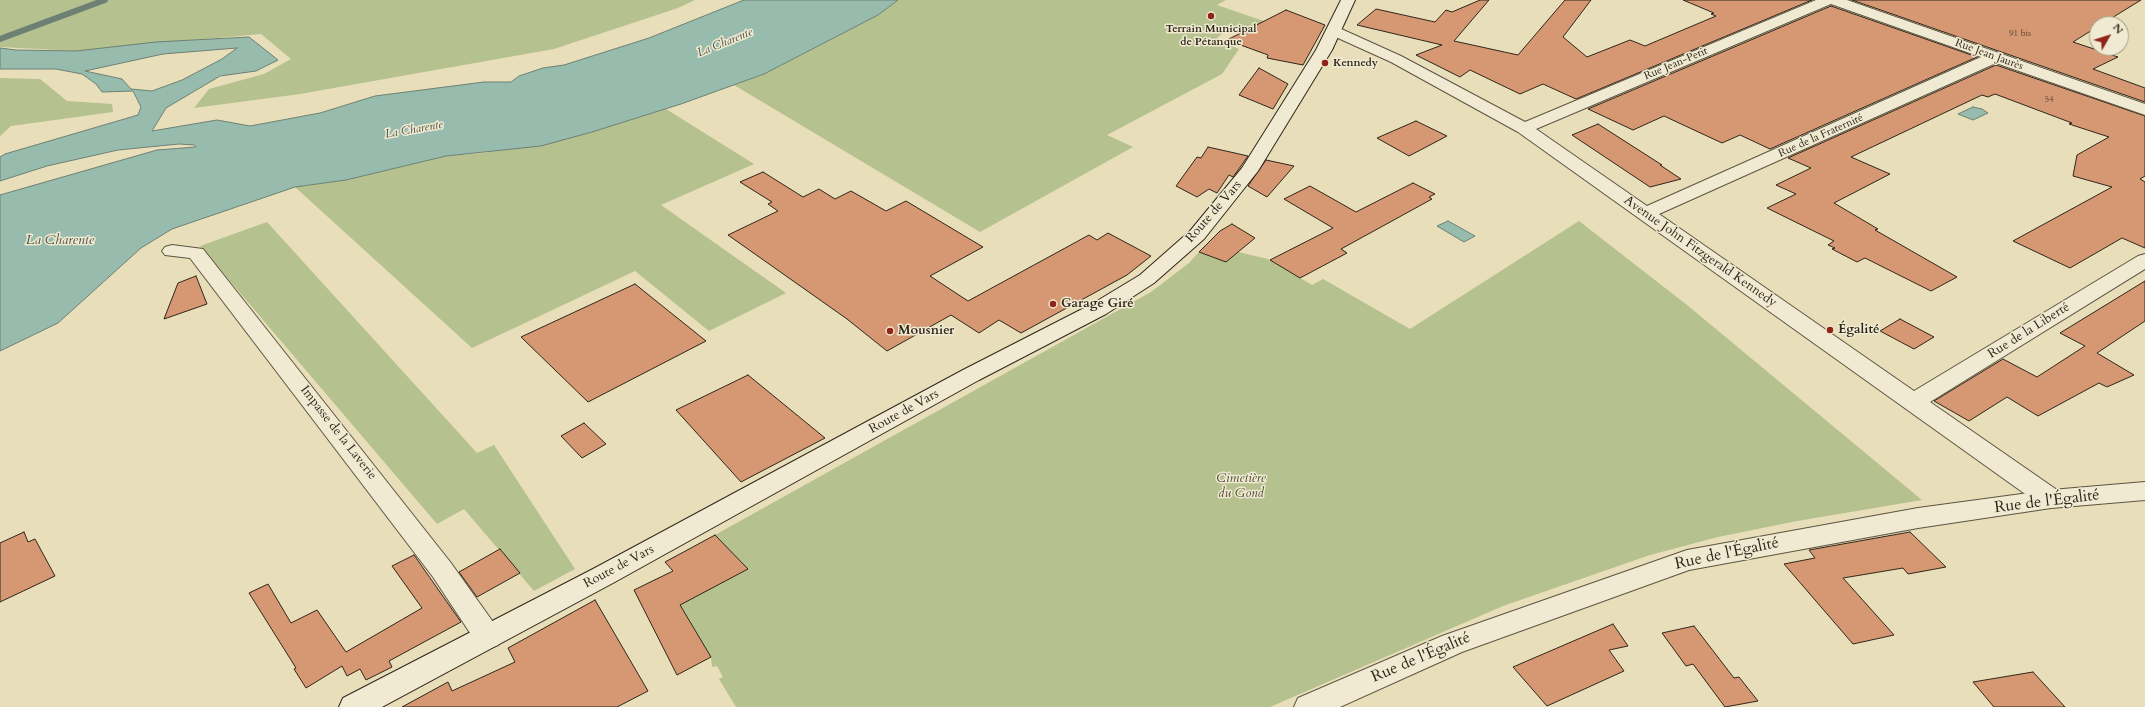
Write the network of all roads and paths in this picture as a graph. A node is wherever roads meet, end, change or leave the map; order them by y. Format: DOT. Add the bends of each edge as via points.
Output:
graph roads {
  1 [pos="1348,0"];
  2 [pos="1828,0"];
  3 [pos="1833,0"];
  4 [pos="1334,31"];
  5 [pos="1995,57"];
  6 [pos="2145,110"];
  7 [pos="1524,128"];
  8 [pos="1646,213"];
  9 [pos="172,251"];
  10 [pos="2145,260"];
  11 [pos="1913,402"];
  12 [pos="2145,491"];
  13 [pos="2052,499"];
  14 [pos="488,637"];
  15 [pos="354,707"];
  16 [pos="1309,707"];
  1 -- 4 [label="street, Route de Vars"];
  2 -- 7 [label="street, Rue Jean-Petit"];
  3 -- 5 [label="street, Rue Jean Jaurès"];
  4 -- 7 [label="street, Avenue John Fitzgerald Kennedy" via="1396,59"];
  4 -- 14 [label="street, Route de Vars" via="1249,171 1197,235 1147,279 1099,309 971,375"];
  5 -- 6 [label="street, Rue Jean Jaurès"];
  5 -- 8 [label="street, Rue de la Fraternité"];
  7 -- 8 [label="street, Avenue John Fitzgerald Kennedy"];
  8 -- 11 [label="street, Avenue John Fitzgerald Kennedy"];
  9 -- 14 [label="street, Impasse de la Laverie" via="196,253 442,570"];
  10 -- 11 [label="street, Rue de la Liberté"];
  11 -- 13 [label="street, Avenue John Fitzgerald Kennedy"];
  12 -- 13 [label="street, Rue de l'Égalité"];
  13 -- 16 [label="street, Rue de l'Égalité" via="1918,518 1687,560 1452,644"];
  14 -- 15 [label="street, Route de Vars"];
}
